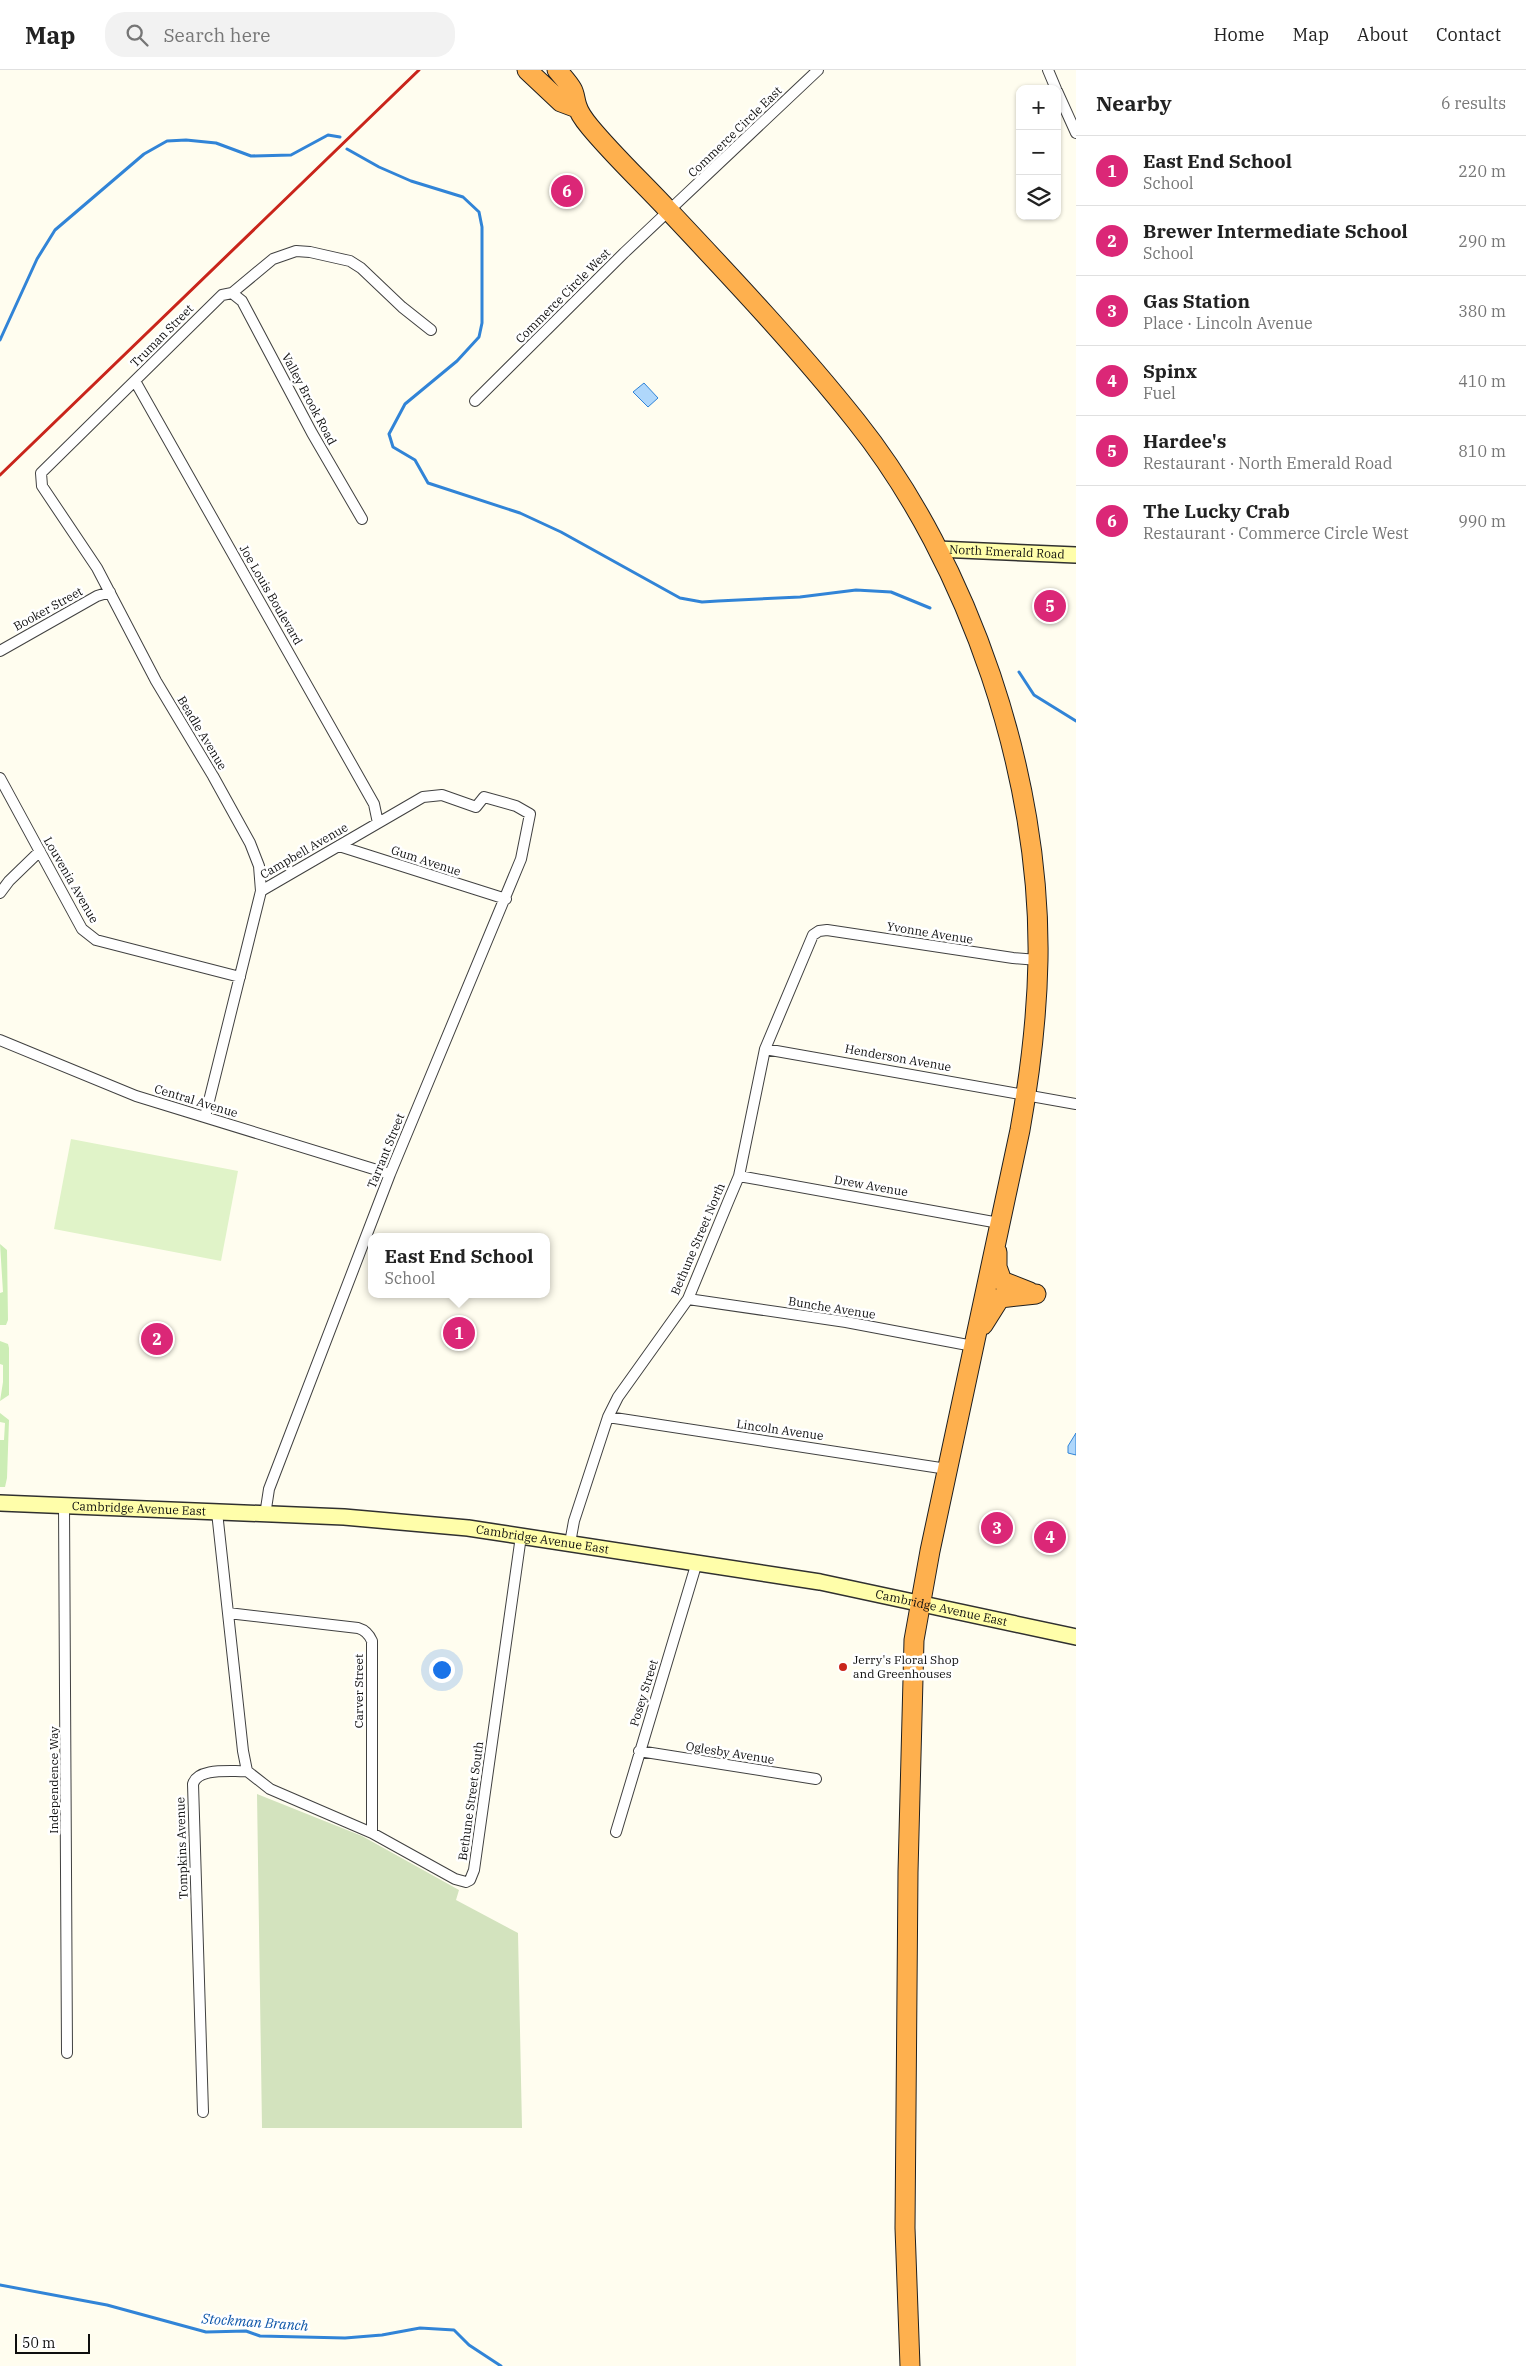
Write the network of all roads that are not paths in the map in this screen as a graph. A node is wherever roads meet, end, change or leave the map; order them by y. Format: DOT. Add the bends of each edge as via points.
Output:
graph roads {
  1 [pos="527,70"];
  2 [pos="557,70"];
  3 [pos="818,70"];
  4 [pos="1048,70"];
  5 [pos="1055,85"];
  6 [pos="1061,99"];
  7 [pos="577,108"];
  8 [pos="1076,133"];
  9 [pos="670,212"];
  10 [pos="232,293"];
  11 [pos="431,330"];
  12 [pos="135,381"];
  13 [pos="475,401"];
  14 [pos="362,519"];
  15 [pos="937,549"];
  16 [pos="1076,555"];
  17 [pos="110,592"];
  18 [pos="0,651"];
  19 [pos="0,778"];
  20 [pos="516,806"];
  21 [pos="378,824"];
  22 [pos="339,846"];
  23 [pos="40,851"];
  24 [pos="261,891"];
  25 [pos="0,893"];
  26 [pos="506,899"];
  27 [pos="819,931"];
  28 [pos="1038,960"];
  29 [pos="240,977"];
  30 [pos="0,1040"];
  31 [pos="765,1049"];
  32 [pos="1026,1093"];
  33 [pos="1076,1104"];
  34 [pos="204,1117"];
  35 [pos="390,1174"];
  36 [pos="739,1176"];
  37 [pos="998,1227"];
  38 [pos="688,1298"];
  39 [pos="973,1344"];
  40 [pos="608,1417"];
  41 [pos="947,1469"];
  42 [pos="0,1503"];
  43 [pos="64,1506"];
  44 [pos="217,1512"];
  45 [pos="264,1515"];
  46 [pos="521,1536"];
  47 [pos="570,1543"];
  48 [pos="697,1562"];
  49 [pos="921,1602"];
  50 [pos="228,1613"];
  51 [pos="1076,1637"];
  52 [pos="639,1751"];
  53 [pos="247,1771"];
  54 [pos="816,1779"];
  55 [pos="616,1832"];
  56 [pos="372,1833"];
  57 [pos="67,2053"];
  58 [pos="203,2112"];
  59 [pos="910,2366"];
  1 -- 7 [label="highway" via="561,102"];
  2 -- 7 [label="highway" via="573,91"];
  3 -- 9 [label="street, Commerce Circle East"];
  4 -- 5 [label="street"];
  6 -- 8 [label="street"];
  7 -- 9 [label="highway" via="588,126"];
  9 -- 13 [label="street, Commerce Circle West" via="621,256"];
  9 -- 15 [label="highway" via="857,422 886,463"];
  10 -- 11 [label="street, Truman Street" via="273,259 296,251 310,252 361,268"];
  10 -- 12 [label="street, Truman Street" via="222,295"];
  10 -- 14 [label="street, Valley Brook Road" via="242,301"];
  12 -- 17 [label="street, Truman Street" via="43,469 40,478"];
  12 -- 21 [label="street, Joe Louis Boulevard" via="374,804"];
  15 -- 16 [label="main road, North Emerald Road"];
  15 -- 28 [label="highway" via="982,650 1015,760 1033,869"];
  17 -- 18 [label="street, Booker Street" via="97,596"];
  17 -- 24 [label="street, Beadle Avenue" via="156,681 250,843 259,866"];
  19 -- 23 [label="street, Louvenia Avenue"];
  20 -- 21 [label="street, Campbell Avenue" via="484,797 476,807 442,795 430,795"];
  20 -- 26 [label="street, Tarrant Street" via="530,814 521,859"];
  21 -- 22 [label="street, Campbell Avenue"];
  22 -- 24 [label="street, Campbell Avenue"];
  22 -- 26 [label="street, Gum Avenue"];
  23 -- 25 [label="street"];
  23 -- 29 [label="street, Louvenia Avenue" via="88,935 96,940"];
  24 -- 29 [label="street, Campbell Avenue"];
  26 -- 35 [label="street, Tarrant Street"];
  27 -- 28 [label="street, Yvonne Avenue"];
  27 -- 31 [label="street, Bethune Street North" via="810,940"];
  28 -- 32 [label="highway"];
  29 -- 34 [label="street, Campbell Avenue"];
  30 -- 34 [label="street, Central Avenue" via="136,1096"];
  31 -- 32 [label="street, Henderson Avenue"];
  31 -- 36 [label="street, Bethune Street North"];
  32 -- 33 [label="street, Henderson Avenue"];
  32 -- 37 [label="highway"];
  34 -- 35 [label="street, Central Avenue"];
  35 -- 45 [label="street, Tarrant Street" via="269,1488"];
  36 -- 37 [label="street, Drew Avenue"];
  36 -- 38 [label="street, Bethune Street North"];
  37 -- 39 [label="highway"];
  37 -- 39 [label="highway" via="997,1267 1002,1280 1036,1294 1000,1298"];
  38 -- 39 [label="street, Bunche Avenue"];
  38 -- 40 [label="street, Bethune Street North" via="628,1380"];
  39 -- 41 [label="highway"];
  40 -- 41 [label="street, Lincoln Avenue"];
  40 -- 47 [label="street, Bethune Street North" via="574,1521"];
  41 -- 49 [label="highway"];
  42 -- 43 [label="main road, Cambridge Avenue East"];
  43 -- 44 [label="main road, Cambridge Avenue East"];
  43 -- 57 [label="street, Independence Way"];
  44 -- 45 [label="main road, Cambridge Avenue East"];
  44 -- 50 [label="street"];
  45 -- 46 [label="main road, Cambridge Avenue East" via="418,1522"];
  46 -- 47 [label="main road, Cambridge Avenue East"];
  46 -- 56 [label="street, Bethune Street South" via="472,1876 466,1882 455,1879"];
  47 -- 48 [label="main road, Cambridge Avenue East"];
  48 -- 49 [label="main road, Cambridge Avenue East"];
  48 -- 52 [label="street, Posey Street"];
  49 -- 51 [label="main road, Cambridge Avenue East"];
  49 -- 59 [label="highway" via="914,1640 908,1872 905,2228"];
  50 -- 53 [label="street"];
  50 -- 56 [label="street, Carver Street" via="358,1628 370,1636"];
  52 -- 54 [label="street, Oglesby Avenue"];
  52 -- 55 [label="street, Posey Street"];
  53 -- 56 [label="street, Bethune Street South" via="270,1790"];
  53 -- 58 [label="street, Tompkins Avenue" via="202,1774 194,1779 193,1784"];
}
